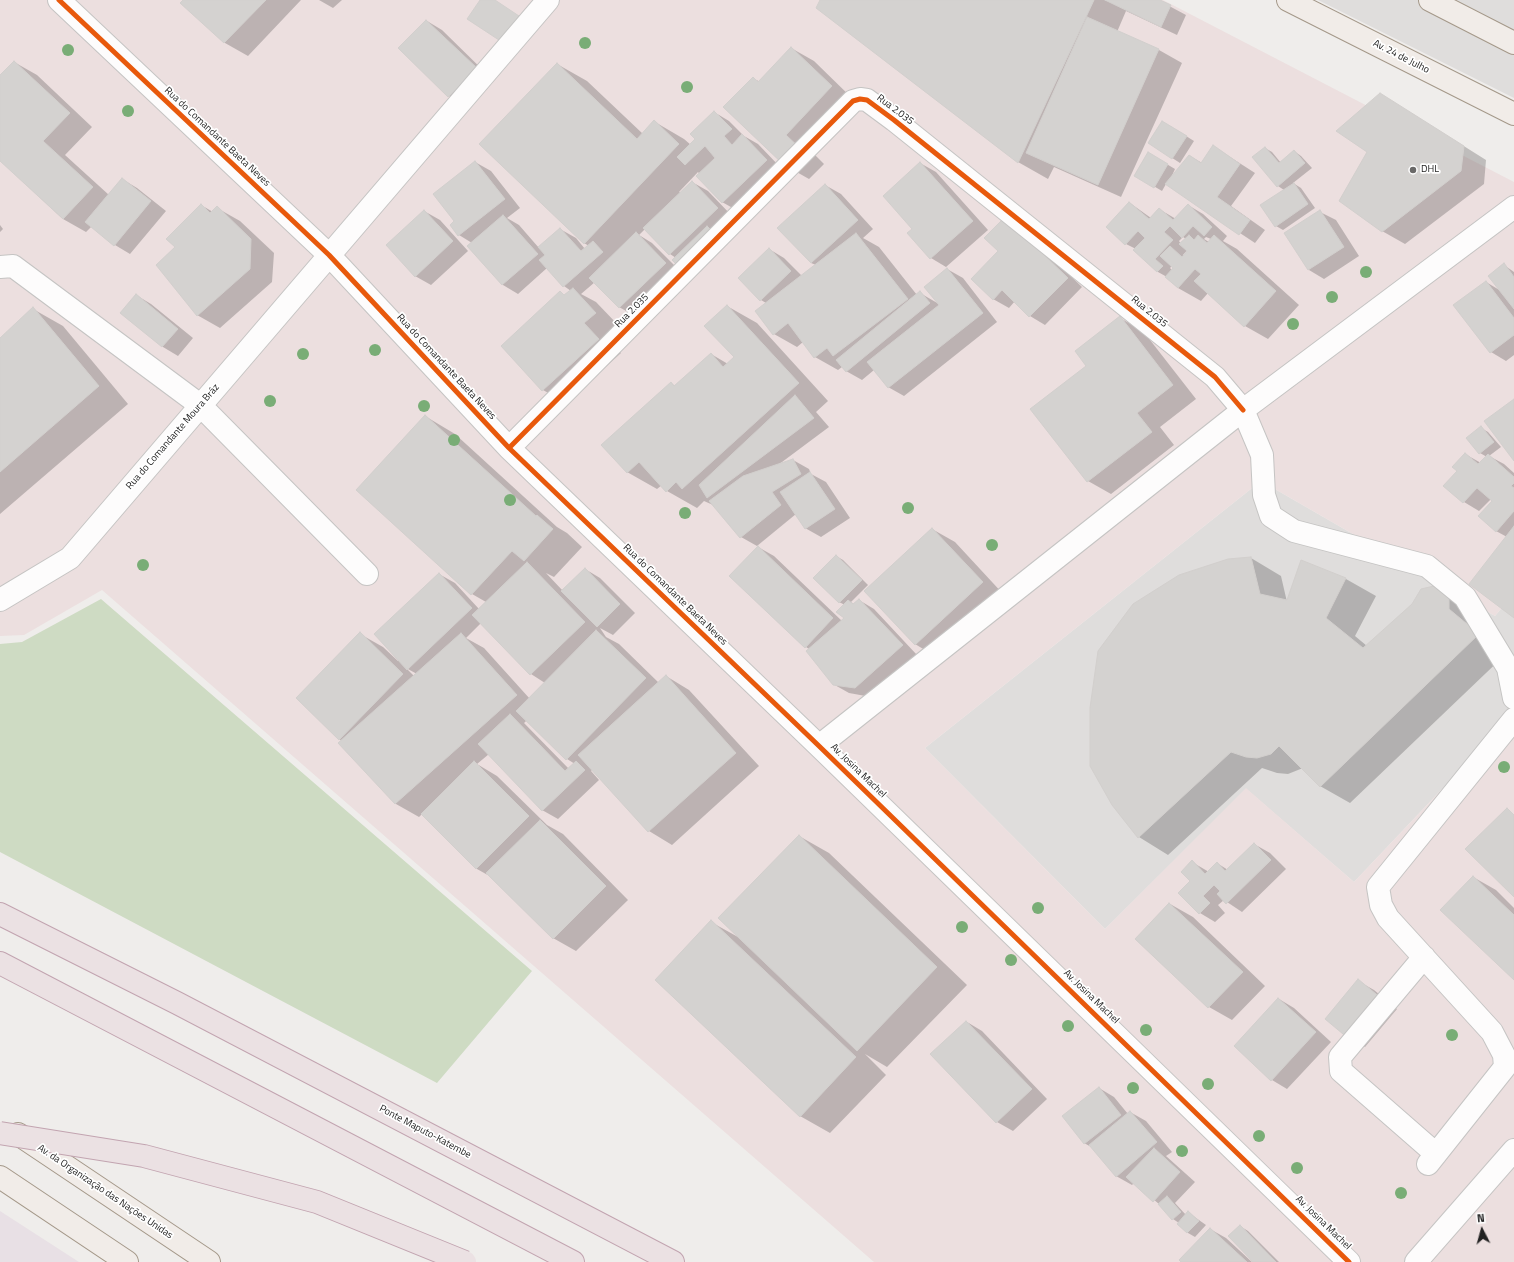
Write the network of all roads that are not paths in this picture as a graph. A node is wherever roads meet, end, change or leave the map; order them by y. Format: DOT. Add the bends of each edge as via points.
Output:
graph roads {
  1 [pos="59,0"];
  2 [pos="548,0"];
  3 [pos="1288,0"];
  4 [pos="1430,0"];
  5 [pos="1514,43"];
  6 [pos="1514,114"];
  7 [pos="1514,207"];
  8 [pos="329,255"];
  9 [pos="0,267"];
  10 [pos="200,405"];
  11 [pos="1243,410"];
  12 [pos="509,448"];
  13 [pos="367,574"];
  14 [pos="0,600"];
  15 [pos="1514,698"];
  16 [pos="1514,719"];
  17 [pos="819,746"];
  18 [pos="0,914"];
  19 [pos="1424,957"];
  20 [pos="0,963"];
  21 [pos="0,1123"];
  22 [pos="0,1133"];
  23 [pos="1514,1150"];
  24 [pos="0,1177"];
  25 [pos="127,1262"];
  26 [pos="209,1262"];
  27 [pos="465,1262"];
  28 [pos="572,1262"];
  29 [pos="673,1262"];
  30 [pos="1349,1262"];
  31 [pos="1416,1262"];
  1 -- 8 [label="street, Rua do Comandante Baeta Neves"];
  2 -- 8 [label="street, Rua do Comandante Moura Bráz"];
  3 -- 6 [label="main road, Av. 24 de Julho"];
  4 -- 5 [label="main road"];
  7 -- 11 [label="street"];
  8 -- 10 [label="street, Rua do Comandante Moura Bráz"];
  8 -- 12 [label="street, Rua do Comandante Baeta Neves"];
  9 -- 10 [label="street" via="13,266"];
  10 -- 13 [label="street"];
  10 -- 14 [label="street, Rua do Comandante Moura Bráz" via="70,558"];
  11 -- 12 [label="street, Rua 2.035" via="1215,376 894,120 867,100 860,99 853,101"];
  11 -- 15 [label="street, Rua 2.035" via="1262,455 1264,495 1271,516 1294,531 1427,566 1465,597 1508,668"];
  11 -- 17 [label="street"];
  12 -- 17 [label="street, Rua do Comandante Baeta Neves"];
  16 -- 19 [label="street" via="1378,887 1381,905 1388,918"];
  17 -- 30 [label="street, Av. Josina Machel"];
  18 -- 29 [label="highway, Ponte Maputo-Katembe" via="177,1003"];
  19 -- 19 [label="street" via="1340,1057 1341,1071 1432,1159 1505,1068 1504,1055 1492,1032"];
  20 -- 28 [label="highway"];
  21 -- 26 [label="main road, Av. da Organização das Nações Unidas"];
  22 -- 27 [label="highway, bridge" via="144,1156 317,1202"];
  23 -- 31 [label="street"];
  24 -- 25 [label="main road"];
}
